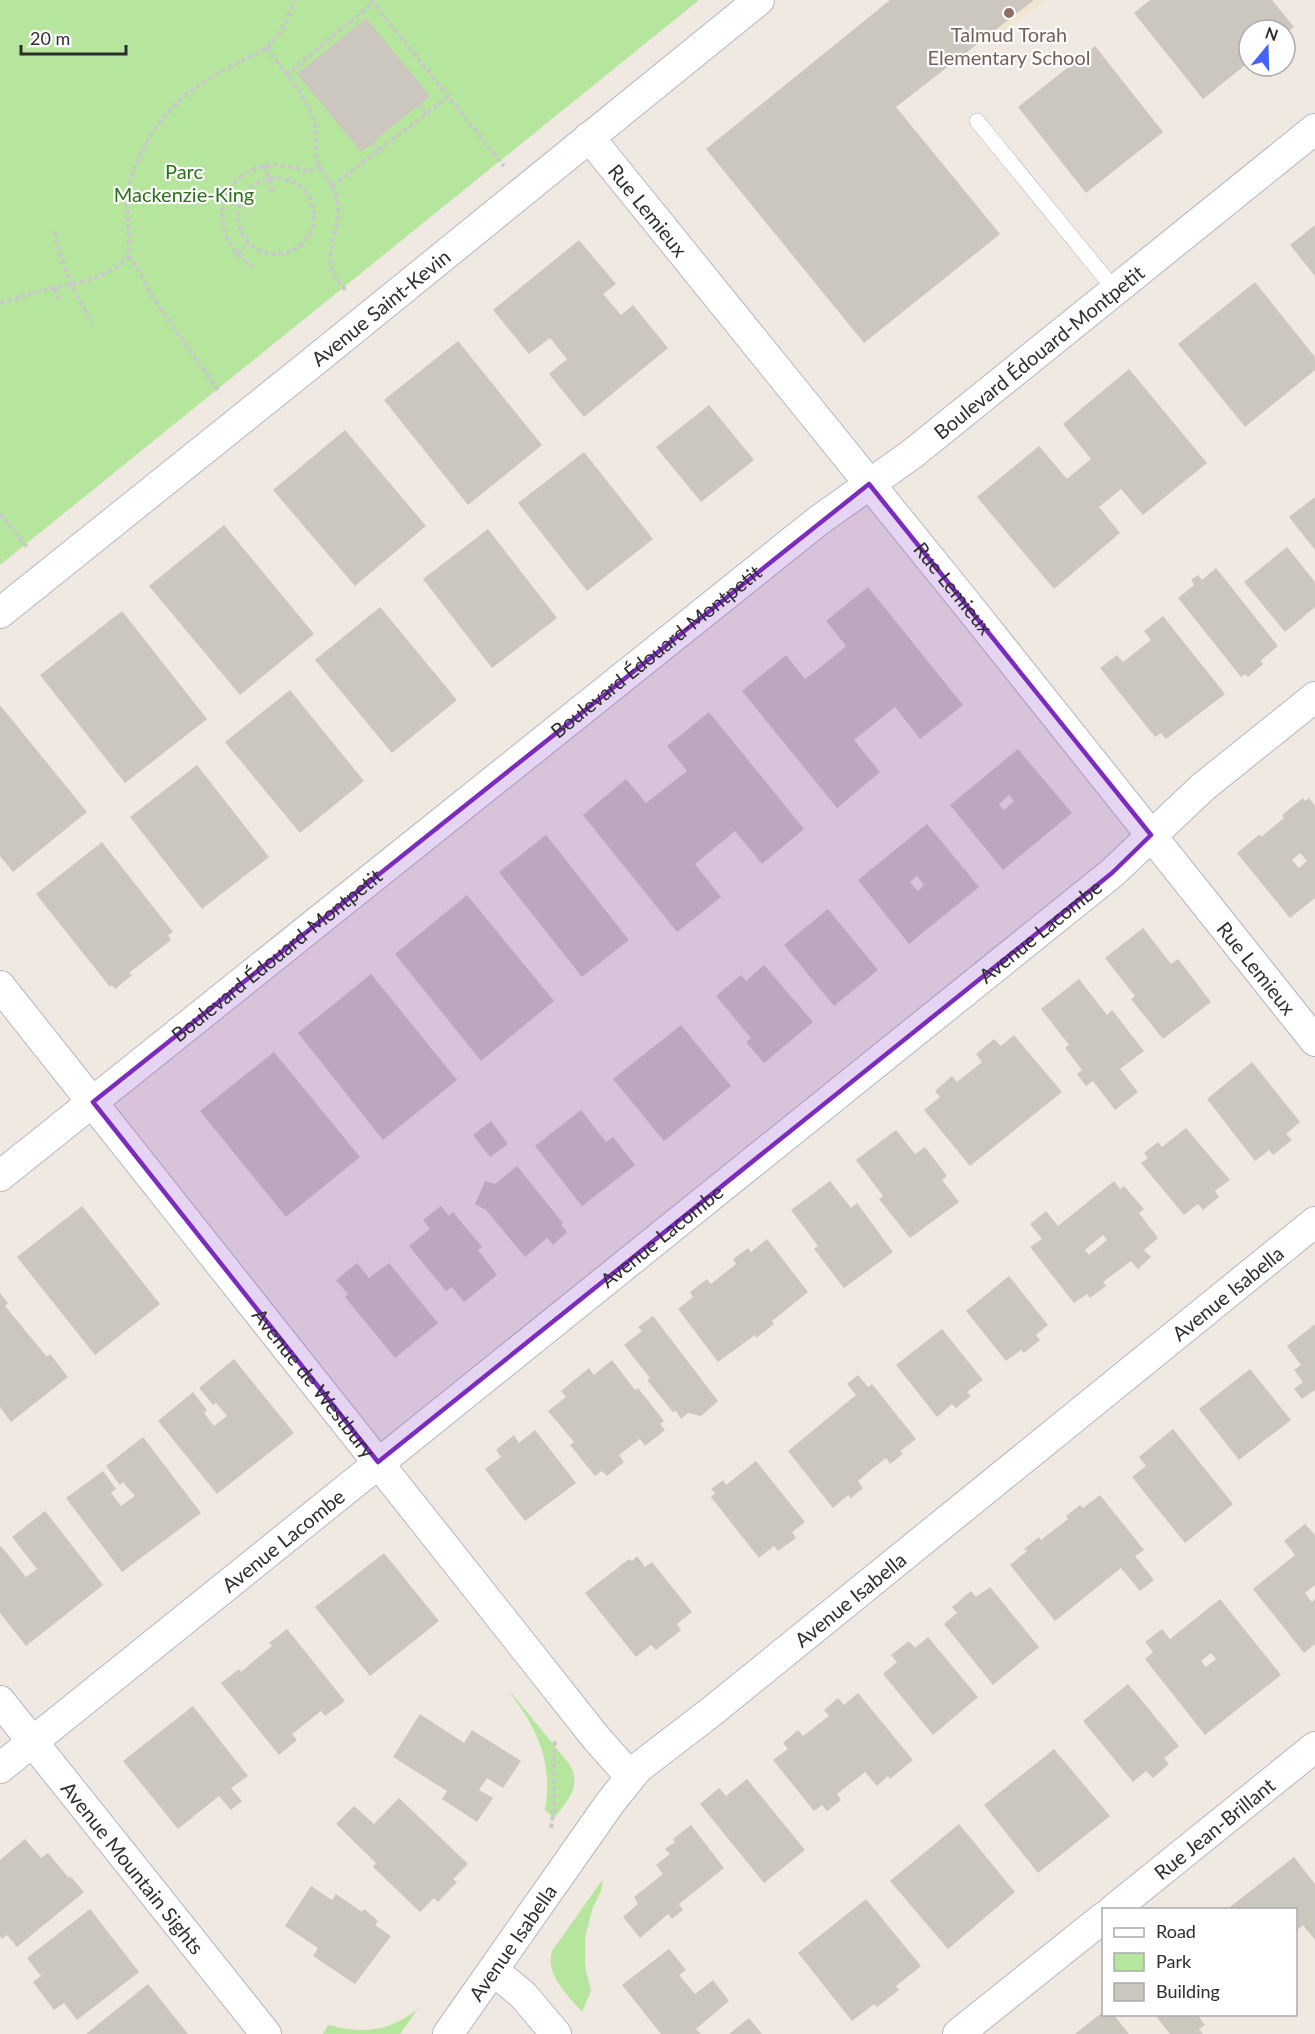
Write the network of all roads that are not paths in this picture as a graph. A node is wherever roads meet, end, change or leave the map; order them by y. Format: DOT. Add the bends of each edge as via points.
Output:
graph roads {
  1 [pos="759,0"];
  2 [pos="977,121"];
  3 [pos="1315,129"];
  4 [pos="589,138"];
  5 [pos="1115,290"];
  6 [pos="869,484"];
  7 [pos="0,613"];
  8 [pos="1315,697"];
  9 [pos="1152,835"];
  10 [pos="0,986"];
  11 [pos="1315,1041"];
  12 [pos="93,1102"];
  13 [pos="0,1176"];
  14 [pos="1315,1222"];
  15 [pos="378,1462"];
  16 [pos="0,1701"];
  17 [pos="32,1741"];
  18 [pos="1315,1747"];
  19 [pos="0,1768"];
  20 [pos="630,1776"];
  21 [pos="1115,1908"];
  22 [pos="1102,1919"];
  23 [pos="493,1970"];
  24 [pos="266,2034"];
  25 [pos="448,2034"];
  26 [pos="556,2034"];
  27 [pos="958,2034"];
  1 -- 4 [label="street, Avenue Saint-Kevin"];
  2 -- 5 [label="lane"];
  3 -- 5 [label="street, Boulevard Édouard-Montpetit"];
  4 -- 6 [label="street, Rue Lemieux"];
  4 -- 7 [label="street, Avenue Saint-Kevin"];
  5 -- 6 [label="street, Boulevard Édouard-Montpetit" via="912,454"];
  6 -- 9 [label="street, Rue Lemieux"];
  6 -- 12 [label="street, Boulevard Édouard-Montpetit"];
  8 -- 9 [label="street, Avenue Lacombe" via="1203,787"];
  9 -- 11 [label="street, Rue Lemieux"];
  9 -- 15 [label="street, Avenue Lacombe" via="1112,873"];
  10 -- 12 [label="street, Avenue de Westbury"];
  12 -- 13 [label="street, Boulevard Édouard-Montpetit"];
  12 -- 15 [label="street, Avenue de Westbury"];
  14 -- 20 [label="street, Avenue Isabella"];
  15 -- 17 [label="street, Avenue Lacombe"];
  15 -- 20 [label="street, Avenue de Westbury"];
  16 -- 17 [label="street, Avenue Mountain Sights"];
  17 -- 19 [label="street, Avenue Lacombe"];
  17 -- 24 [label="street, Avenue Mountain Sights"];
  18 -- 21 [label="street, Rue Jean-Brillant"];
  20 -- 23 [label="street, Avenue Isabella"];
  22 -- 27 [label="street"];
  23 -- 25 [label="street, Avenue Isabella"];
  23 -- 26 [label="street" via="523,1995"];
}
